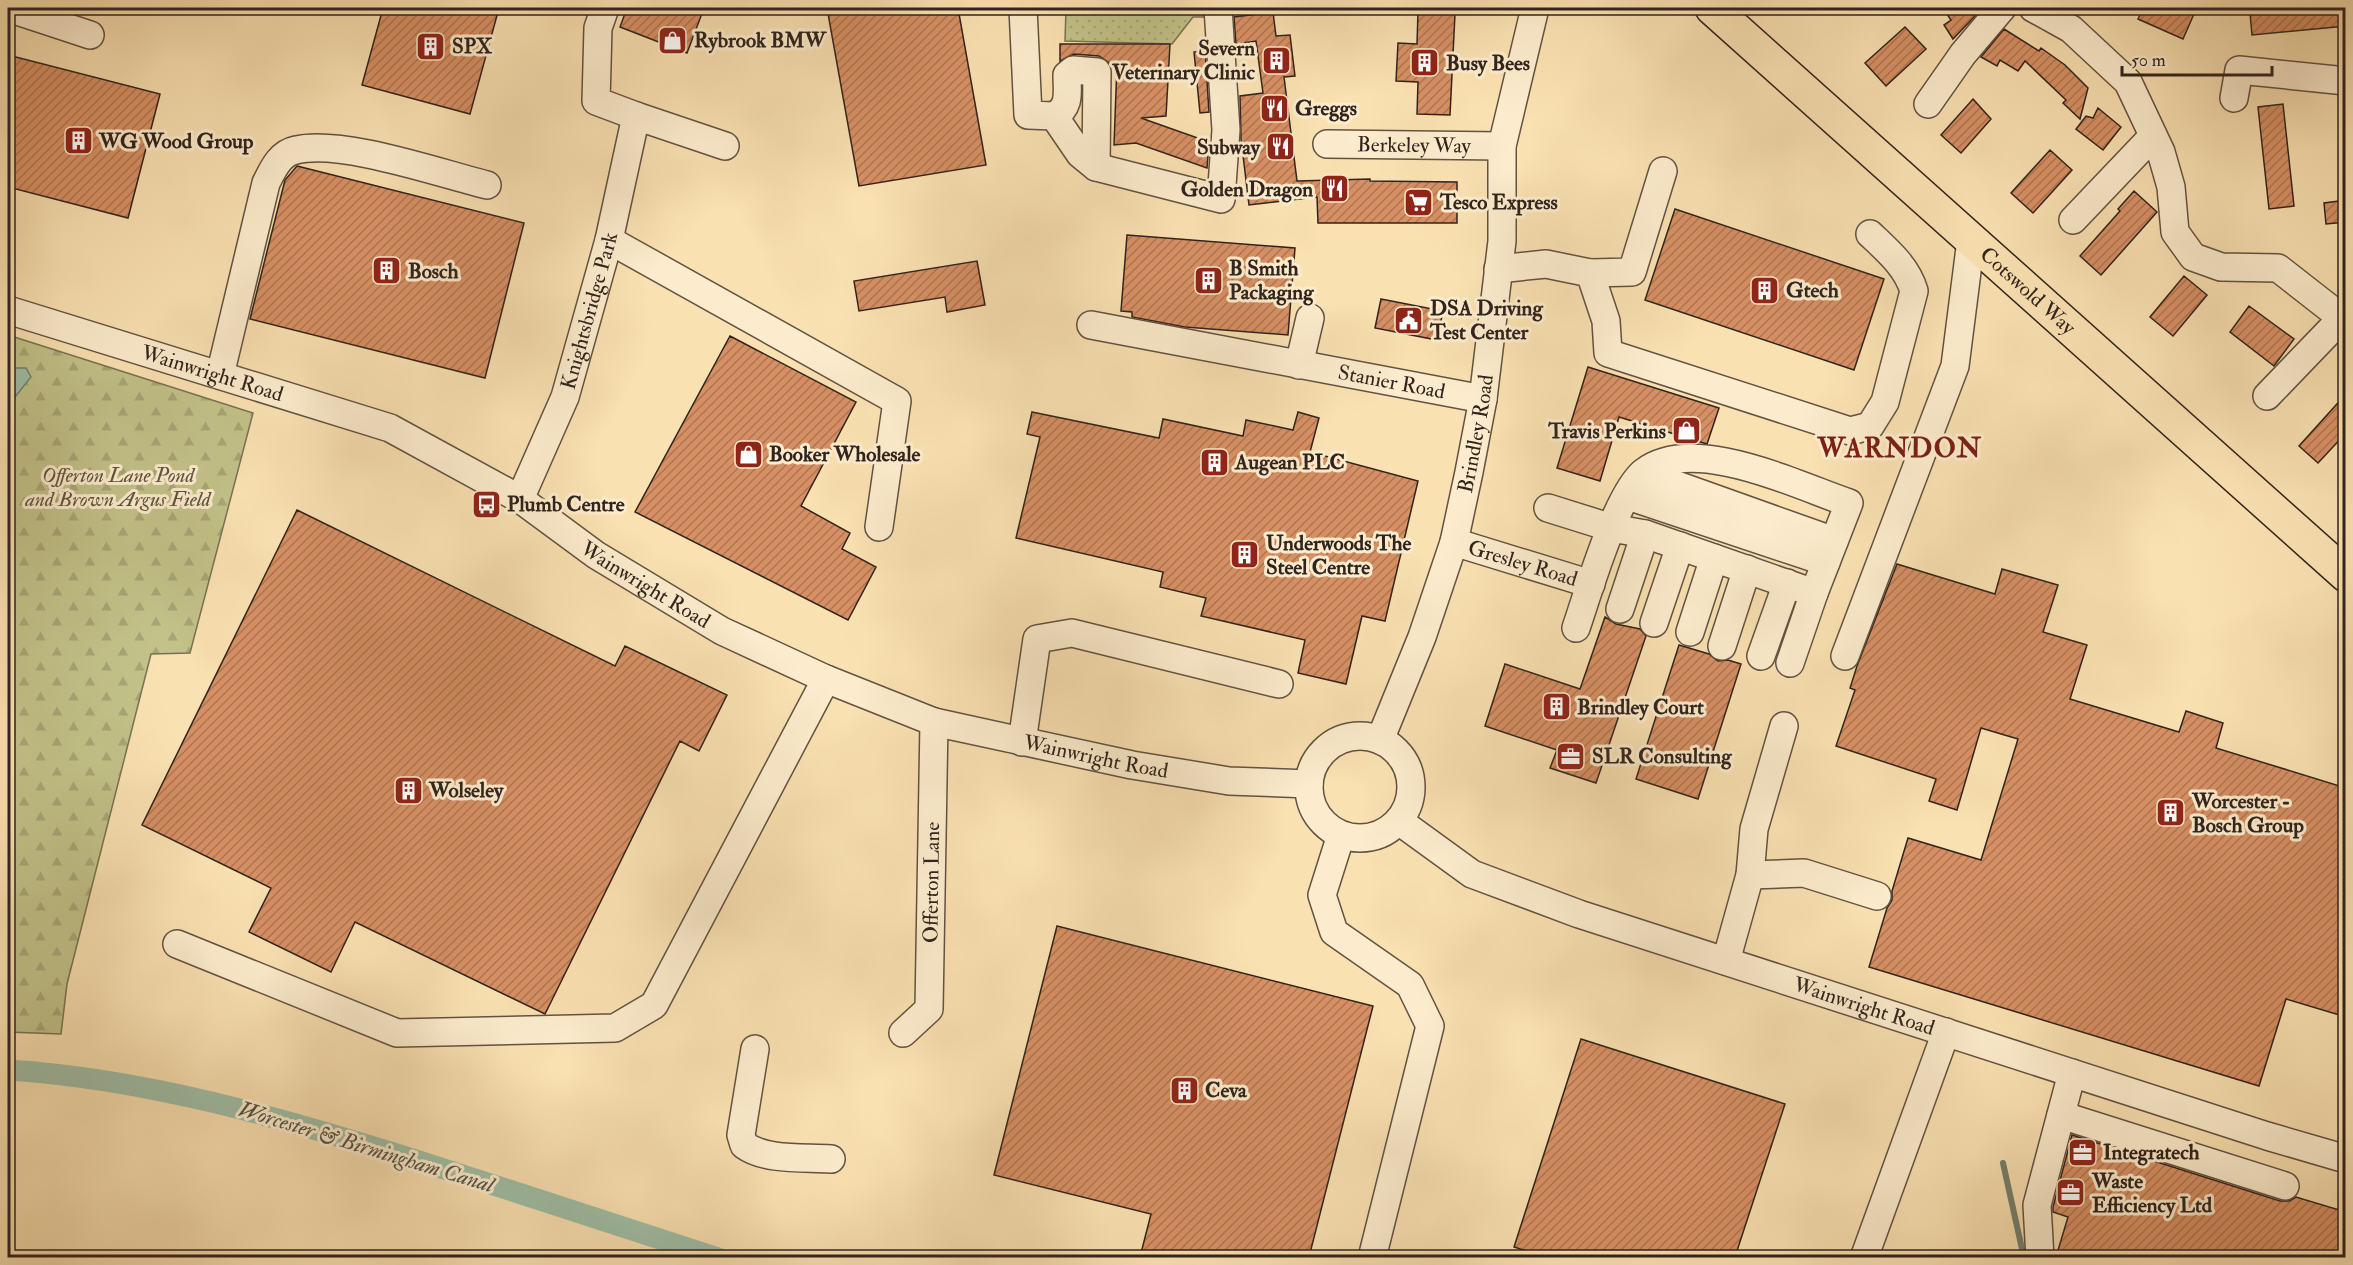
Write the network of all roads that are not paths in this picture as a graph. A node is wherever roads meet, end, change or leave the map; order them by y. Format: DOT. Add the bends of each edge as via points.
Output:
graph roads {
  1 [pos="8,8"];
  2 [pos="605,8"];
  3 [pos="1023,8"];
  4 [pos="1218,8"];
  5 [pos="1535,8"];
  6 [pos="1712,8"];
  7 [pos="2002,8"];
  8 [pos="2042,10"];
  9 [pos="90,35"];
  10 [pos="2346,81"];
  11 [pos="2234,98"];
  12 [pos="1928,104"];
  13 [pos="1041,115"];
  14 [pos="636,116"];
  15 [pos="2153,136"];
  16 [pos="1327,144"];
  17 [pos="725,146"];
  18 [pos="1502,146"];
  19 [pos="1096,168"];
  20 [pos="1663,171"];
  21 [pos="487,185"];
  22 [pos="2073,220"];
  23 [pos="1870,234"];
  24 [pos="609,240"];
  25 [pos="1971,240"];
  26 [pos="1498,269"];
  27 [pos="1590,273"];
  28 [pos="8,310"];
  29 [pos="1310,318"];
  30 [pos="1091,325"];
  31 [pos="1299,364"];
  32 [pos="220,375"];
  33 [pos="2267,396"];
  34 [pos="1484,399"];
  35 [pos="1642,473"];
  36 [pos="1628,496"];
  37 [pos="520,499"];
  38 [pos="1548,508"];
  39 [pos="879,527"];
  40 [pos="1645,534"];
  41 [pos="1608,536"];
  42 [pos="1454,542"];
  43 [pos="1680,546"];
  44 [pos="1830,551"];
  45 [pos="1714,558"];
  46 [pos="1747,569"];
  47 [pos="2346,575"];
  48 [pos="1787,583"];
  49 [pos="1591,584"];
  50 [pos="1814,593"];
  51 [pos="1620,609"];
  52 [pos="1654,623"];
  53 [pos="1576,627"];
  54 [pos="1690,632"];
  55 [pos="1722,646"];
  56 [pos="1761,656"];
  57 [pos="1845,656"];
  58 [pos="1790,663"];
  59 [pos="826,679"];
  60 [pos="1279,684"];
  61 [pos="934,722"];
  62 [pos="1784,726"];
  63 [pos="1380,740"];
  64 [pos="1022,742"];
  65 [pos="1309,784"];
  66 [pos="1399,821"];
  67 [pos="1341,835"];
  68 [pos="1750,875"];
  69 [pos="1877,896"];
  70 [pos="177,944"];
  71 [pos="1726,961"];
  72 [pos="1946,1032"];
  73 [pos="903,1033"];
  74 [pos="755,1049"];
  75 [pos="2072,1073"];
  76 [pos="2061,1115"];
  77 [pos="2346,1159"];
  78 [pos="831,1160"];
  79 [pos="2285,1186"];
  80 [pos="1372,1257"];
  81 [pos="1864,1257"];
  82 [pos="2040,1257"];
  1 -- 9 [label="street"];
  2 -- 14 [label="street" via="598,28 596,101"];
  3 -- 13 [label="street"];
  4 -- 19 [label="street" via="1226,130 1221,199"];
  5 -- 18 [label="street, Brindley Road"];
  6 -- 25 [label="main road, Cotswold Way"];
  7 -- 12 [label="street"];
  8 -- 15 [label="street" via="2071,29 2128,81"];
  10 -- 11 [label="street" via="2239,70"];
  13 -- 19 [label="street"];
  13 -- 19 [label="street" via="1062,112 1067,104 1067,75 1073,70 1097,72"];
  14 -- 17 [label="street"];
  14 -- 24 [label="street, Knightsbridge Park"];
  15 -- 22 [label="street"];
  15 -- 33 [label="street" via="2171,187 2175,232 2193,257 2221,267 2278,267 2342,318"];
  16 -- 18 [label="street, Berkeley Way"];
  18 -- 26 [label="street, Brindley Road" via="1502,241"];
  20 -- 27 [label="street" via="1632,272"];
  21 -- 32 [label="street" via="342,148 294,150 276,163 266,183"];
  23 -- 27 [label="street" via="1893,255 1911,279 1914,291 1885,402 1870,426 1850,431 1608,353 1606,321"];
  24 -- 37 [label="street, Knightsbridge Park" via="565,397"];
  24 -- 39 [label="street" via="897,401"];
  25 -- 47 [label="main road, Cotswold Way"];
  25 -- 57 [label="street" via="1955,366"];
  26 -- 27 [label="street" via="1546,264"];
  26 -- 34 [label="street, Brindley Road"];
  28 -- 32 [label="street, Wainwright Road"];
  29 -- 31 [label="street"];
  30 -- 31 [label="street, Stanier Road"];
  31 -- 34 [label="street, Stanier Road"];
  32 -- 37 [label="street, Wainwright Road" via="390,428"];
  34 -- 42 [label="street, Brindley Road"];
  35 -- 36 [label="street, Gresley Road"];
  35 -- 44 [label="street"];
  35 -- 44 [label="street" via="1673,458 1732,462 1849,503"];
  36 -- 41 [label="street, Gresley Road"];
  36 -- 44 [label="street"];
  37 -- 59 [label="street, Wainwright Road" via="596,555 713,625"];
  38 -- 41 [label="street"];
  40 -- 41 [label="street"];
  40 -- 43 [label="street"];
  40 -- 51 [label="street"];
  41 -- 49 [label="street, Gresley Road"];
  42 -- 49 [label="street, Gresley Road"];
  42 -- 63 [label="street, Brindley Road" via="1422,637"];
  43 -- 45 [label="street"];
  43 -- 52 [label="street"];
  44 -- 50 [label="street"];
  45 -- 46 [label="street"];
  45 -- 54 [label="street"];
  46 -- 48 [label="street"];
  46 -- 55 [label="street"];
  48 -- 50 [label="street"];
  48 -- 56 [label="street"];
  49 -- 53 [label="street, Gresley Road"];
  50 -- 58 [label="street"];
  59 -- 61 [label="street, Wainwright Road"];
  59 -- 70 [label="street" via="654,1005 615,1028 397,1033"];
  60 -- 64 [label="street" via="1072,633 1037,639"];
  61 -- 64 [label="street, Wainwright Road"];
  61 -- 73 [label="street, Offerton Lane" via="929,1009"];
  62 -- 68 [label="street" via="1754,829"];
  63 -- 65 [label="street" via="1348,737 1333,744 1317,761"];
  63 -- 66 [label="street" via="1394,749 1410,776 1411,792"];
  64 -- 65 [label="street, Wainwright Road" via="1229,781"];
  65 -- 67 [label="street" via="1316,814"];
  66 -- 67 [label="street" via="1372,837"];
  66 -- 71 [label="street, Wainwright Road" via="1472,874 1579,914"];
  67 -- 80 [label="street" via="1322,896 1335,932 1410,985 1430,1026"];
  68 -- 69 [label="street" via="1804,873"];
  68 -- 71 [label="street"];
  71 -- 72 [label="street, Wainwright Road"];
  72 -- 75 [label="street, Wainwright Road"];
  72 -- 81 [label="street"];
  74 -- 78 [label="street" via="741,1135 744,1145 766,1154"];
  75 -- 76 [label="street"];
  75 -- 77 [label="street, Wainwright Road"];
  76 -- 79 [label="street"];
  76 -- 82 [label="street" via="2037,1205"];
}
